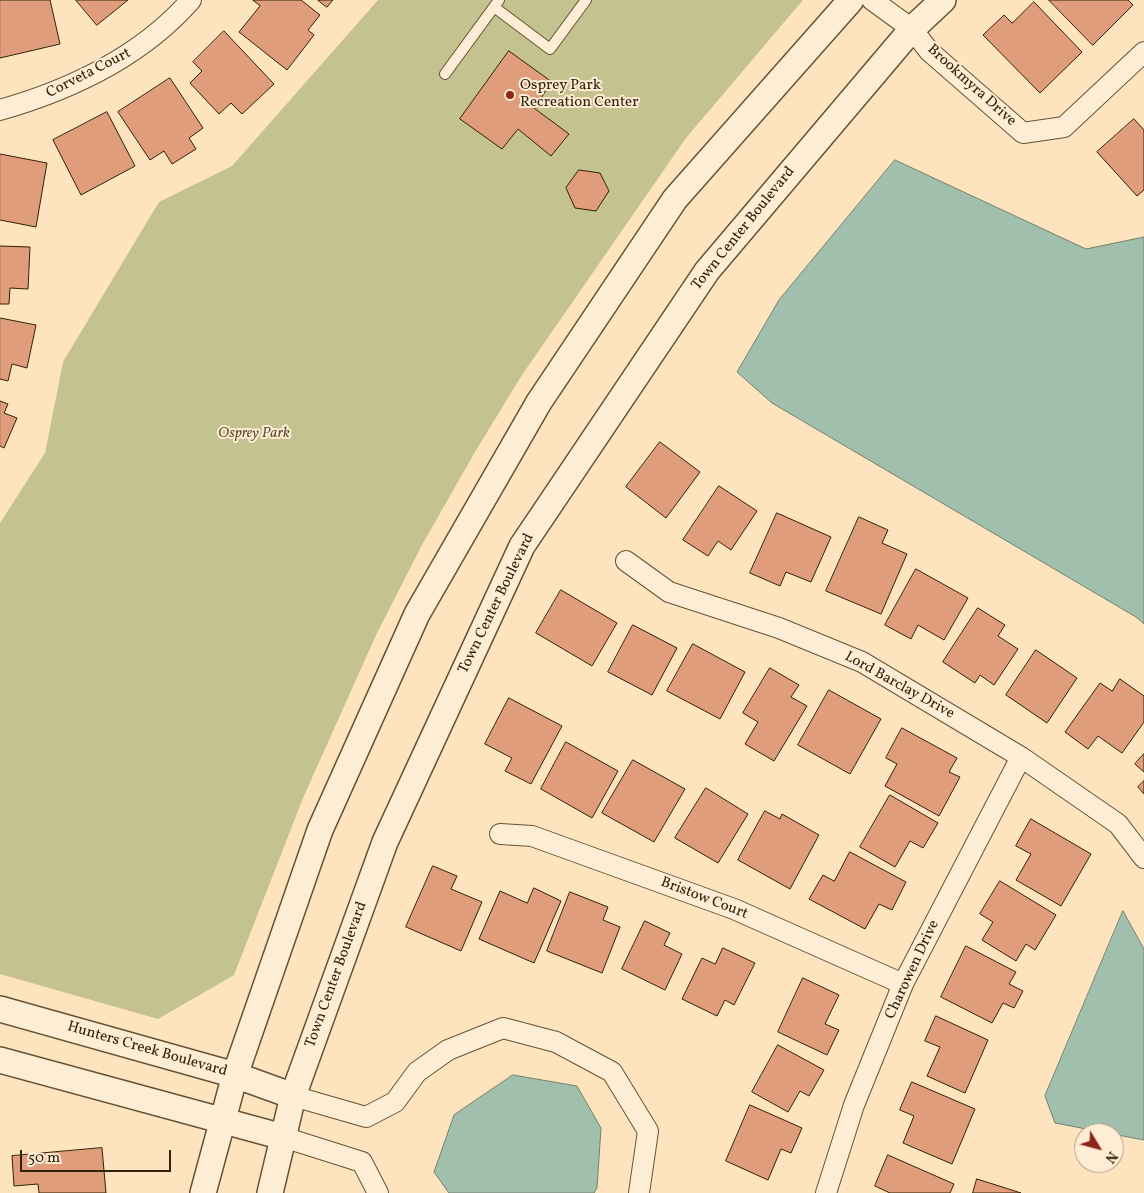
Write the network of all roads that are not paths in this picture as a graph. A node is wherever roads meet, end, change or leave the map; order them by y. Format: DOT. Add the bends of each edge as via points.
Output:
graph roads {
  1 [pos="191,0"];
  2 [pos="586,0"];
  3 [pos="850,0"];
  4 [pos="872,0"];
  5 [pos="943,0"];
  6 [pos="496,3"];
  7 [pos="912,29"];
  8 [pos="1144,52"];
  9 [pos="445,74"];
  10 [pos="0,110"];
  11 [pos="626,561"];
  12 [pos="1021,756"];
  13 [pos="500,834"];
  14 [pos="1144,858"];
  15 [pos="903,984"];
  16 [pos="0,1009"];
  17 [pos="0,1060"];
  18 [pos="235,1075"];
  19 [pos="293,1096"];
  20 [pos="222,1120"];
  21 [pos="282,1137"];
  22 [pos="203,1193"];
  23 [pos="270,1193"];
  24 [pos="378,1193"];
  25 [pos="638,1193"];
  26 [pos="826,1193"];
  1 -- 10 [label="street, Corveta Court" via="134,52 42,98"];
  2 -- 6 [label="lane" via="550,49"];
  3 -- 18 [label="street" via="675,199 539,402 417,614 320,830"];
  4 -- 7 [label="street, Brookmyra Drive"];
  5 -- 7 [label="street, Town Center Boulevard"];
  6 -- 9 [label="lane"];
  7 -- 8 [label="street, Brookmyra Drive" via="929,51 1023,133 1064,127"];
  7 -- 19 [label="street, Town Center Boulevard" via="707,271 522,546 386,842"];
  11 -- 12 [label="street, Lord Barclay Drive" via="669,592 779,628 862,662"];
  12 -- 14 [label="street, Lord Barclay Drive" via="1118,824"];
  12 -- 15 [label="street, Charowen Drive"];
  13 -- 15 [label="street, Bristow Court" via="532,836 734,909"];
  15 -- 26 [label="street, Charowen Drive" via="854,1105"];
  16 -- 18 [label="street, Hunters Creek Boulevard"];
  17 -- 20 [label="street"];
  18 -- 19 [label="street, Hunters Creek Boulevard"];
  18 -- 20 [label="street"];
  19 -- 21 [label="street, Town Center Boulevard"];
  19 -- 25 [label="street" via="366,1117 395,1102 417,1072 448,1050 503,1028 556,1042 612,1072 648,1131"];
  20 -- 21 [label="street"];
  20 -- 22 [label="street"];
  21 -- 23 [label="street, Town Center Boulevard"];
  21 -- 24 [label="street" via="362,1162"];
}
